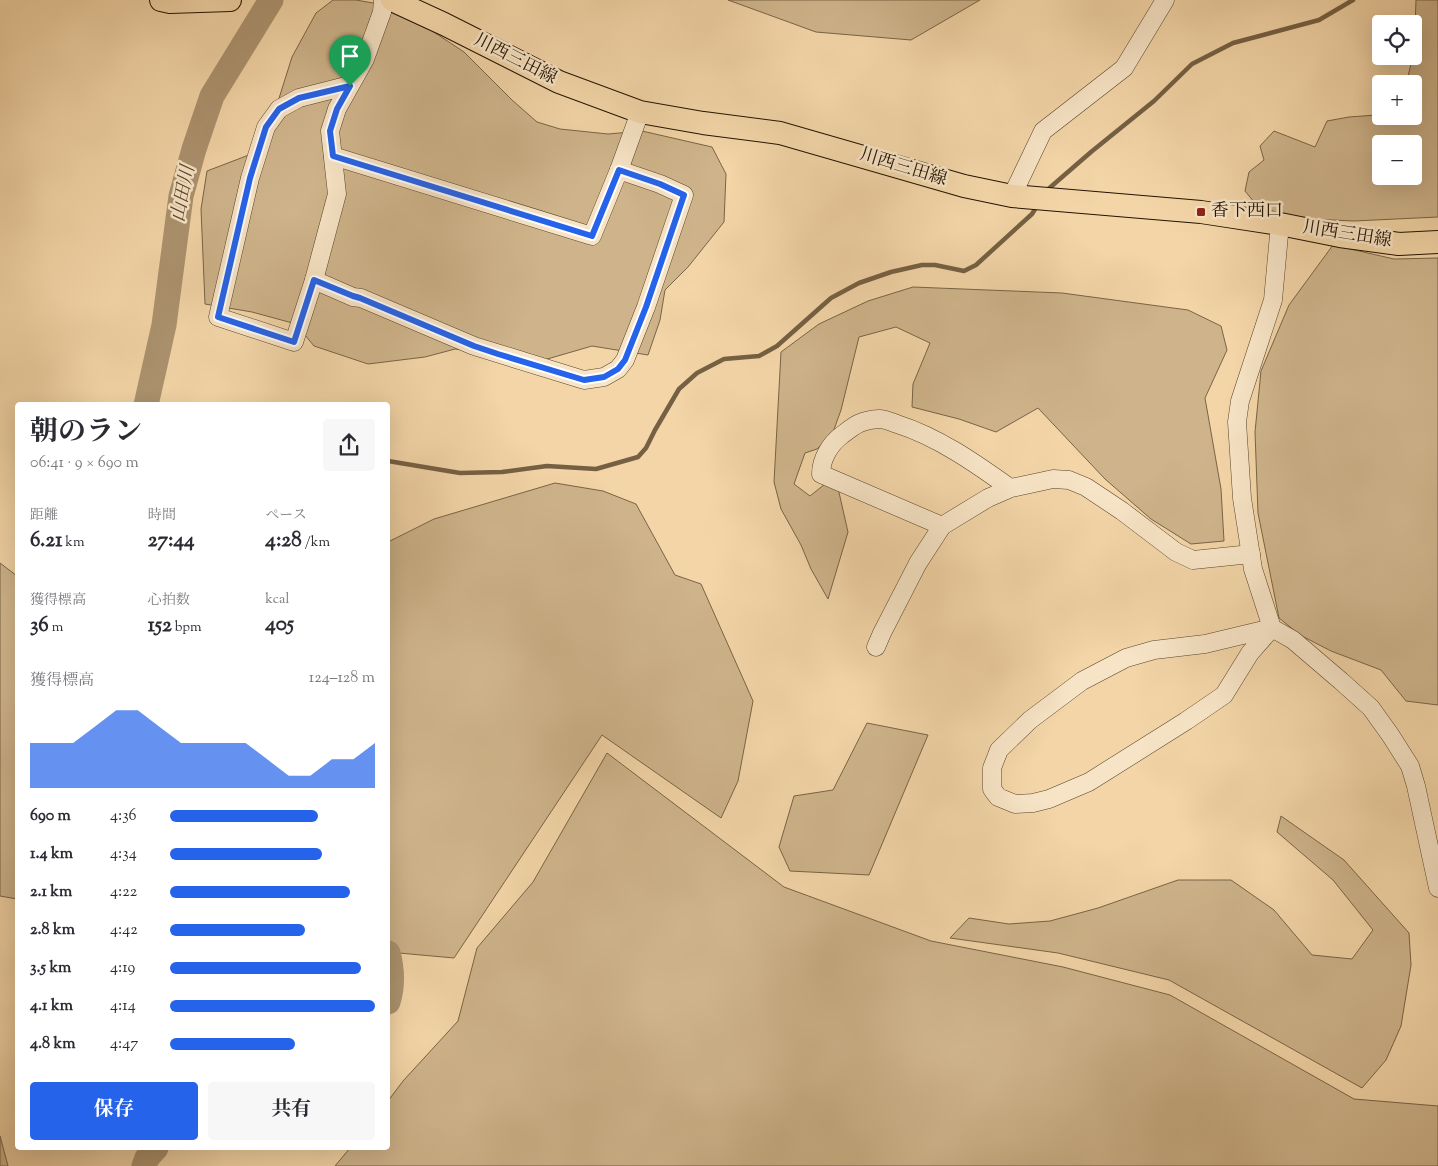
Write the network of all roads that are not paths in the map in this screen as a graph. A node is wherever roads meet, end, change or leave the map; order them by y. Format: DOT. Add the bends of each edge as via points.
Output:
graph roads {
  1 [pos="161,0"];
  2 [pos="230,0"];
  3 [pos="383,0"];
  4 [pos="392,0"];
  5 [pos="1165,0"];
  6 [pos="350,86"];
  7 [pos="640,112"];
  8 [pos="333,156"];
  9 [pos="619,170"];
  10 [pos="1030,197"];
  11 [pos="1280,224"];
  12 [pos="1438,242"];
  13 [pos="314,280"];
  14 [pos="1010,488"];
  15 [pos="942,526"];
  16 [pos="1251,554"];
  17 [pos="1272,628"];
  18 [pos="876,646"];
  19 [pos="1438,888"];
  1 -- 2 [label="main road"];
  3 -- 6 [label="street" via="366,59"];
  4 -- 7 [label="main road, 川西三田線" via="559,82"];
  5 -- 10 [label="street" via="1124,68 1043,131"];
  6 -- 8 [label="street" via="337,109 330,131"];
  6 -- 13 [label="street" via="299,98 279,109 266,127 250,178 218,317 294,342"];
  7 -- 9 [label="street"];
  7 -- 10 [label="main road, 川西三田線" via="780,133 964,186"];
  8 -- 9 [label="street" via="592,236"];
  8 -- 13 [label="street" via="337,194"];
  9 -- 13 [label="street" via="684,195 625,360 618,369 604,377 584,380 474,346"];
  10 -- 11 [label="main road, 川西三田線" via="1201,212"];
  11 -- 12 [label="main road, 川西三田線" via="1399,244"];
  11 -- 16 [label="street" via="1273,300 1240,401 1237,422 1242,498"];
  14 -- 15 [label="street"];
  14 -- 15 [label="street" via="938,442 881,419 859,422 834,441 821,464 821,474"];
  14 -- 16 [label="street" via="1053,479 1069,480 1086,487 1176,552 1193,560"];
  15 -- 18 [label="street" via="918,563"];
  16 -- 17 [label="street"];
  17 -- 17 [label="street" via="1250,653 1224,695 1089,782 1033,803 1015,804 998,797 992,788 992,768 999,750 1030,720 1082,680 1126,658 1154,650 1205,644"];
  17 -- 19 [label="street" via="1293,640 1371,708 1391,736 1410,766"];
}
